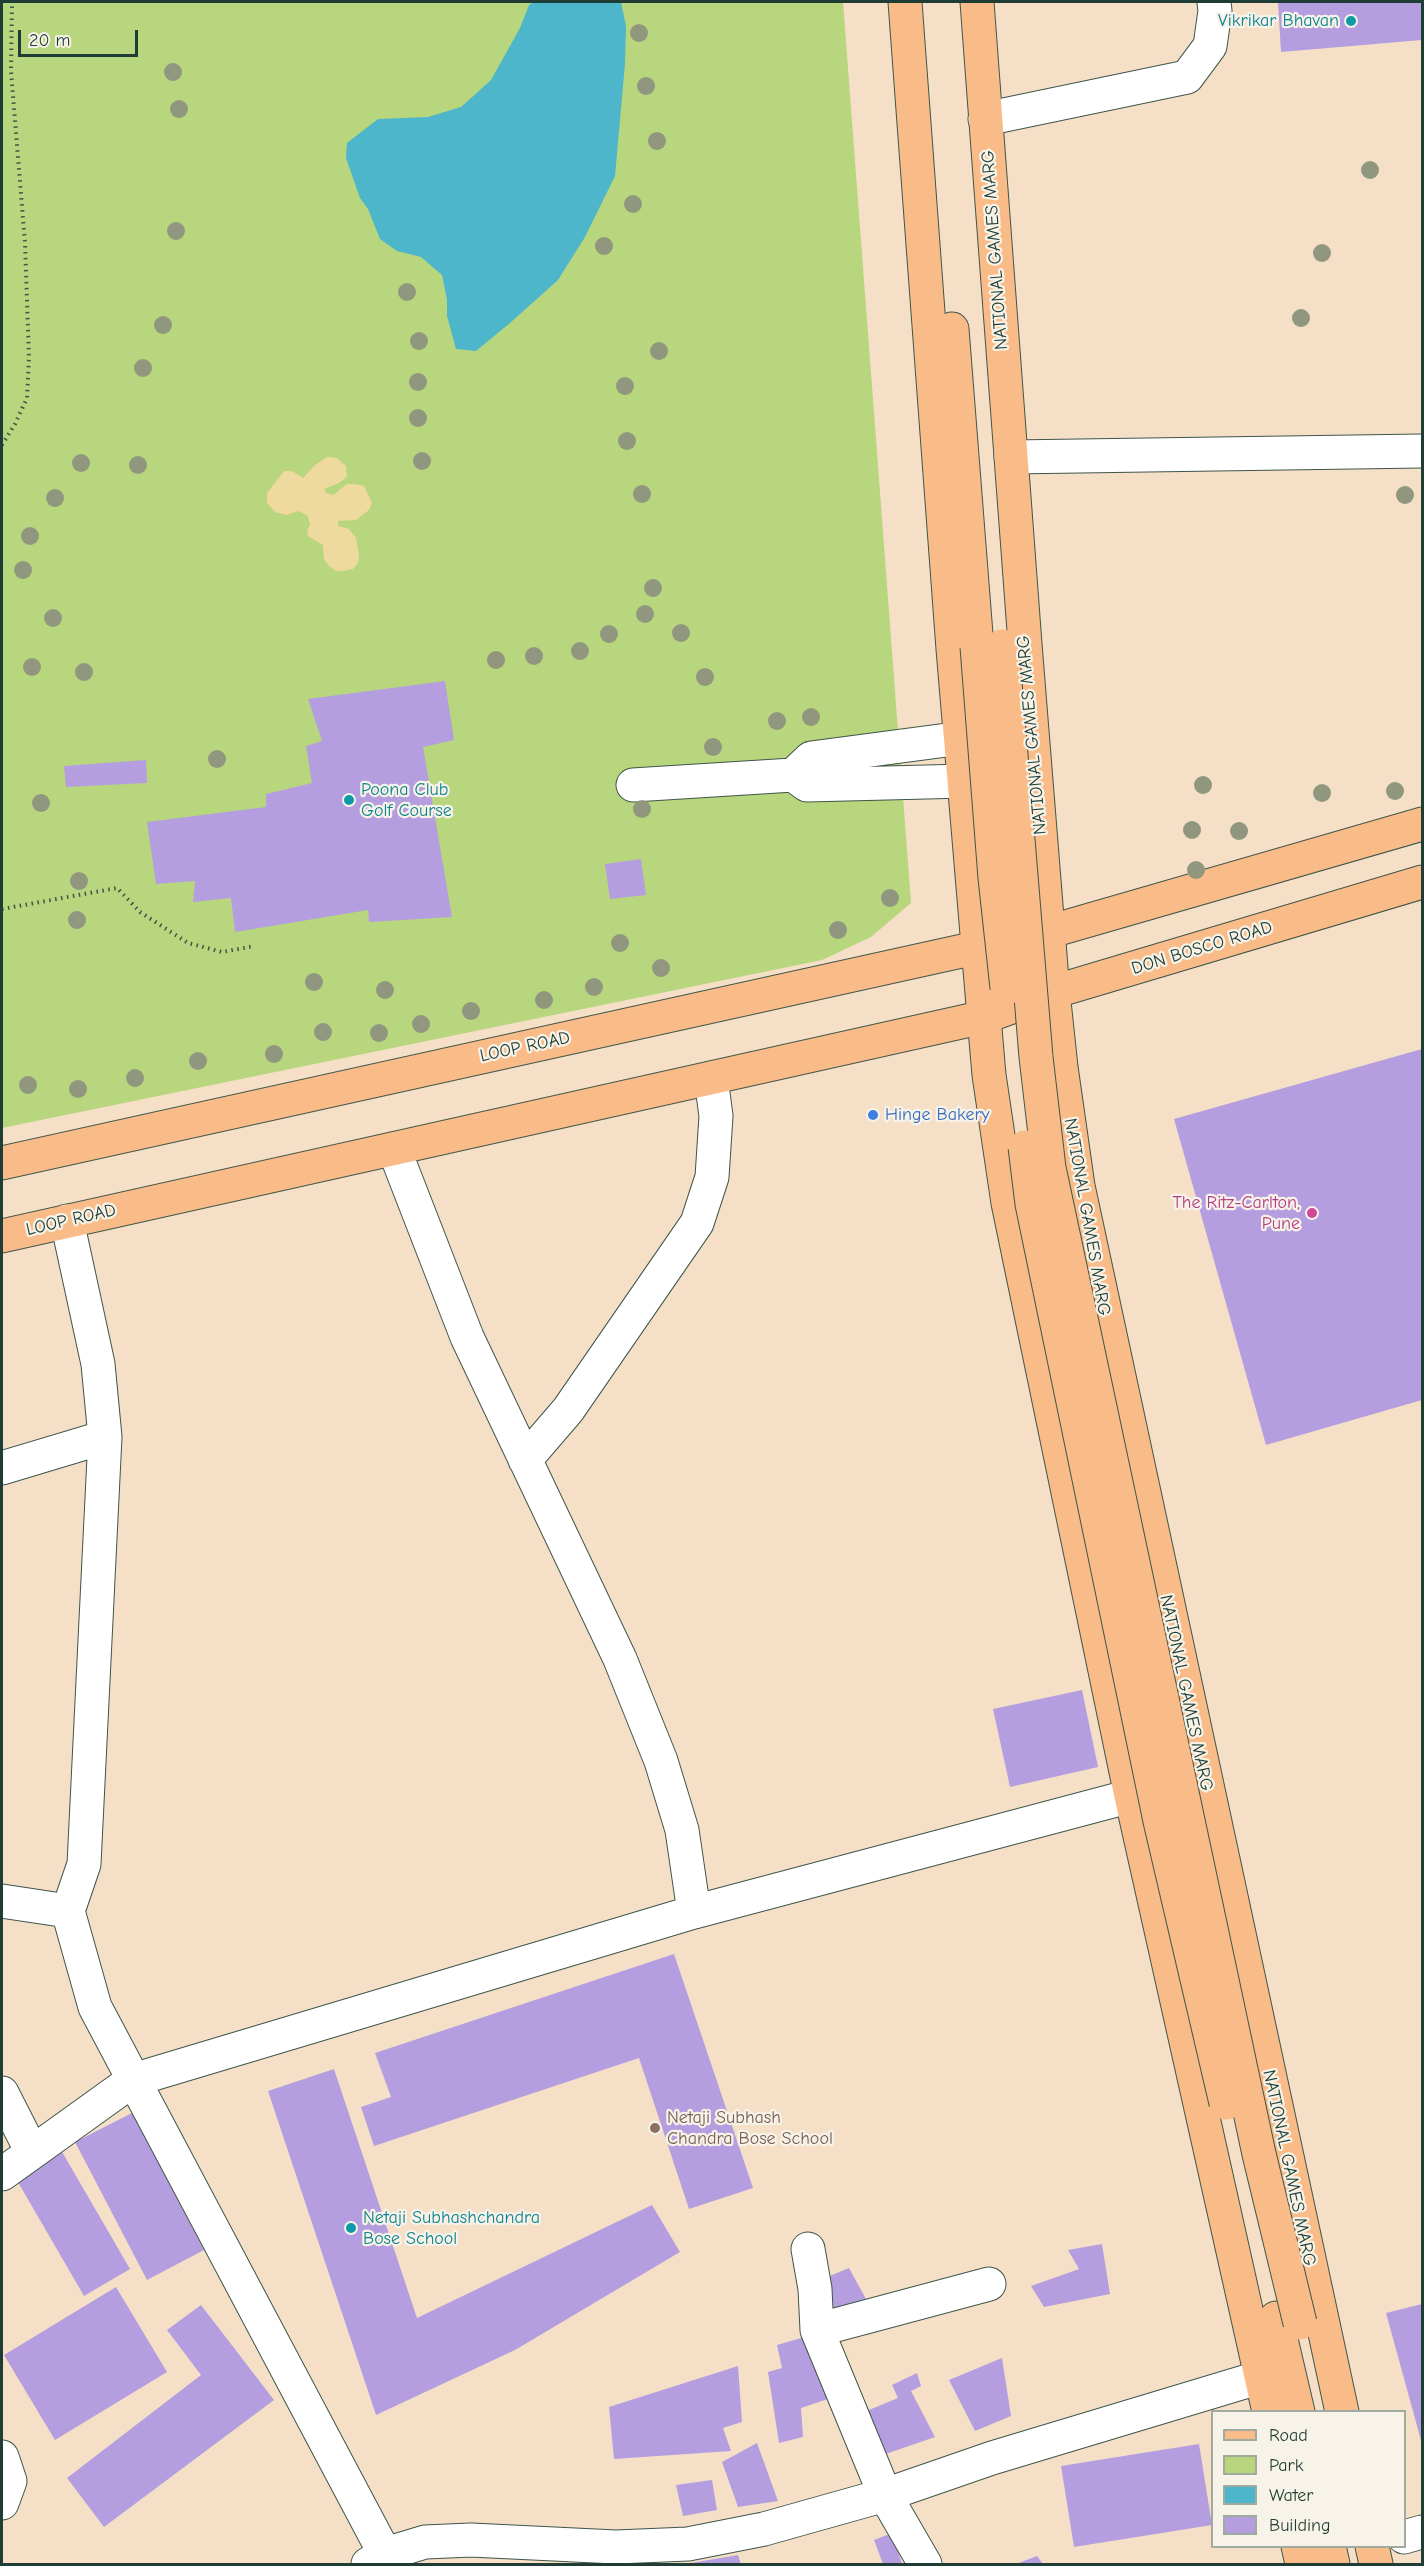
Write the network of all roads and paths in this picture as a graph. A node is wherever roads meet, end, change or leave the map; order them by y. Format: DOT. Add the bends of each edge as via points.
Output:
graph roads {
  1 [pos="12,2"];
  2 [pos="905,2"];
  3 [pos="927,2"];
  4 [pos="954,2"];
  5 [pos="977,2"];
  6 [pos="1214,2"];
  7 [pos="985,119"];
  8 [pos="2,445"];
  9 [pos="1422,451"];
  10 [pos="1011,457"];
  11 [pos="990,647"];
  12 [pos="962,738"];
  13 [pos="793,775"];
  14 [pos="966,781"];
  15 [pos="633,786"];
  16 [pos="1422,824"];
  17 [pos="1422,882"];
  18 [pos="2,909"];
  19 [pos="1048,932"];
  20 [pos="255,946"];
  21 [pos="978,947"];
  22 [pos="1053,992"];
  23 [pos="984,1017"];
  24 [pos="711,1078"];
  25 [pos="394,1149"];
  26 [pos="2,1163"];
  27 [pos="1078,1186"];
  28 [pos="1008,1203"];
  29 [pos="67,1221"];
  30 [pos="2,1236"];
  31 [pos="105,1437"];
  32 [pos="525,1460"];
  33 [pos="2,1468"];
  34 [pos="1131,1796"];
  35 [pos="2,1900"];
  36 [pos="68,1911"];
  37 [pos="694,1912"];
  38 [pos="133,2080"];
  39 [pos="2,2093"];
  40 [pos="32,2152"];
  41 [pos="2,2174"];
  42 [pos="808,2249"];
  43 [pos="989,2284"];
  44 [pos="1288,2320"];
  45 [pos="817,2330"];
  46 [pos="1261,2377"];
  47 [pos="1269,2410"];
  48 [pos="1298,2410"];
  49 [pos="1320,2410"];
  50 [pos="1342,2410"];
  51 [pos="2,2457"];
  52 [pos="885,2495"];
  53 [pos="2,2503"];
  54 [pos="1422,2532"];
  55 [pos="1406,2536"];
  56 [pos="1352,2548"];
  57 [pos="1372,2548"];
  58 [pos="429,2553"];
  59 [pos="1304,2556"];
  60 [pos="377,2559"];
  61 [pos="925,2565"];
  62 [pos="1333,2565"];
  63 [pos="1356,2565"];
  64 [pos="1376,2565"];
  1 -- 8 [label="path" via="11,71 25,243 29,357 27,398"];
  2 -- 12 [label="main road"];
  3 -- 11 [label="main road"];
  4 -- 11 [label="main road"];
  5 -- 7 [label="main road, NATIONAL GAMES MARG"];
  6 -- 7 [label="street" via="1209,46 1187,77"];
  7 -- 10 [label="main road, NATIONAL GAMES MARG"];
  9 -- 10 [label="street"];
  10 -- 19 [label="main road, NATIONAL GAMES MARG"];
  11 -- 44 [label="main road, bridge" via="1049,1168 1257,2143"];
  12 -- 13 [label="street" via="811,758"];
  12 -- 14 [label="main road"];
  13 -- 14 [label="street" via="807,785"];
  13 -- 15 [label="street"];
  14 -- 21 [label="main road"];
  16 -- 19 [label="main road"];
  17 -- 22 [label="main road, DON BOSCO ROAD"];
  18 -- 20 [label="path" via="117,888 140,912 188,943 222,952"];
  19 -- 21 [label="main road, LOOP ROAD"];
  19 -- 22 [label="main road, NATIONAL GAMES MARG"];
  21 -- 23 [label="main road"];
  21 -- 26 [label="main road, LOOP ROAD"];
  22 -- 23 [label="main road, DON BOSCO ROAD"];
  22 -- 27 [label="main road, NATIONAL GAMES MARG"];
  23 -- 24 [label="main road, LOOP ROAD"];
  23 -- 28 [label="main road"];
  24 -- 25 [label="main road, LOOP ROAD"];
  24 -- 32 [label="street" via="716,1116 712,1177 698,1222 568,1410"];
  25 -- 29 [label="main road, LOOP ROAD"];
  25 -- 32 [label="street" via="467,1337"];
  27 -- 28 [label="main road"];
  27 -- 50 [label="main road, NATIONAL GAMES MARG"];
  28 -- 34 [label="main road"];
  29 -- 30 [label="main road, LOOP ROAD"];
  29 -- 31 [label="street" via="98,1364"];
  31 -- 33 [label="street"];
  31 -- 36 [label="street" via="84,1864"];
  32 -- 37 [label="street" via="620,1659 661,1761 682,1830"];
  34 -- 37 [label="street"];
  34 -- 46 [label="main road"];
  35 -- 36 [label="street"];
  36 -- 38 [label="street" via="95,2007"];
  37 -- 38 [label="street"];
  38 -- 40 [label="street"];
  38 -- 60 [label="street"];
  39 -- 40 [label="street"];
  40 -- 41 [label="street"];
  42 -- 45 [label="street"];
  43 -- 45 [label="street"];
  44 -- 48 [label="main road"];
  44 -- 49 [label="main road"];
  45 -- 52 [label="street"];
  46 -- 47 [label="main road"];
  46 -- 52 [label="street" via="992,2458"];
  51 -- 53 [label="street" via="10,2481"];
  52 -- 58 [label="street" via="764,2529 688,2544 616,2547 471,2540"];
  52 -- 61 [label="street"];
  54 -- 55 [label="street"];
  56 -- 63 [label="main road"];
  57 -- 64 [label="main road"];
  58 -- 60 [label="street"];
  59 -- 62 [label="main road"];
}
